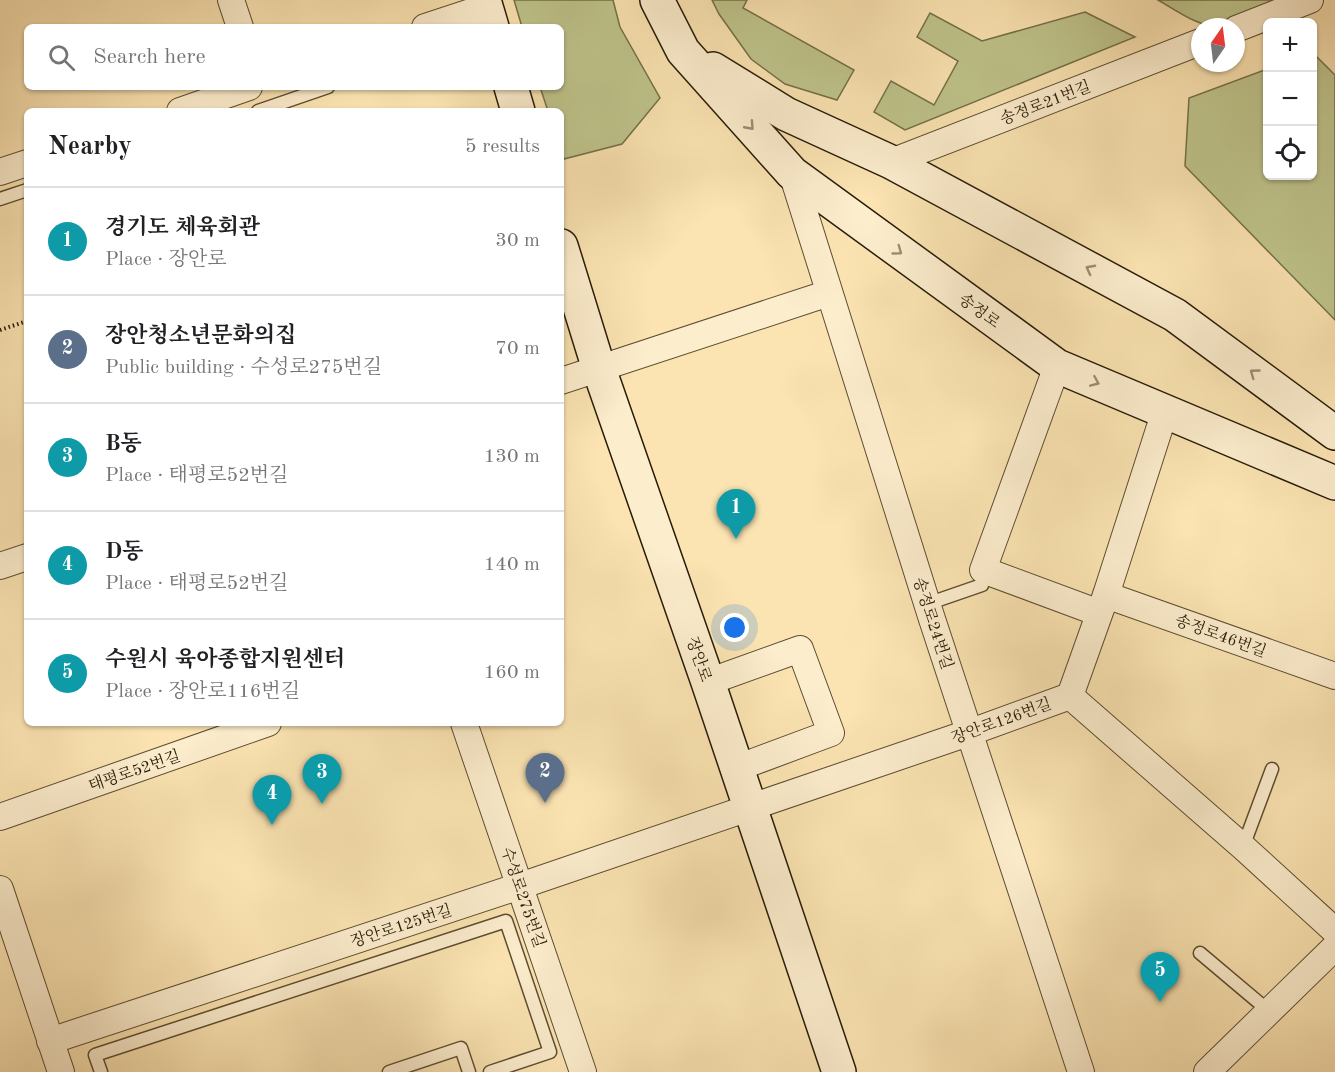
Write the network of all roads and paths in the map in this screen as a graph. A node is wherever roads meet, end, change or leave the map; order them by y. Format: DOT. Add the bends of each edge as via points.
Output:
graph roads {
  1 [pos="231,0"];
  2 [pos="657,0"];
  3 [pos="1310,0"];
  4 [pos="487,11"];
  5 [pos="239,24"];
  6 [pos="437,24"];
  7 [pos="1245,25"];
  8 [pos="1191,45"];
  9 [pos="683,51"];
  10 [pos="241,90"];
  11 [pos="319,90"];
  12 [pos="512,90"];
  13 [pos="193,108"];
  14 [pos="267,108"];
  15 [pos="517,108"];
  16 [pos="856,146"];
  17 [pos="891,162"];
  18 [pos="24,164"];
  19 [pos="0,172"];
  20 [pos="792,173"];
  21 [pos="24,191"];
  22 [pos="0,199"];
  23 [pos="832,202"];
  24 [pos="564,256"];
  25 [pos="829,292"];
  26 [pos="24,322"];
  27 [pos="0,330"];
  28 [pos="1057,366"];
  29 [pos="599,369"];
  30 [pos="564,380"];
  31 [pos="1292,401"];
  32 [pos="1165,411"];
  33 [pos="1335,433"];
  34 [pos="1268,454"];
  35 [pos="1335,483"];
  36 [pos="24,558"];
  37 [pos="0,566"];
  38 [pos="983,570"];
  39 [pos="927,604"];
  40 [pos="1102,604"];
  41 [pos="1335,676"];
  42 [pos="708,682"];
  43 [pos="1070,696"];
  44 [pos="250,726"];
  45 [pos="465,726"];
  46 [pos="221,731"];
  47 [pos="971,732"];
  48 [pos="737,768"];
  49 [pos="1272,769"];
  50 [pos="750,806"];
  51 [pos="0,817"];
  52 [pos="1243,847"];
  53 [pos="520,886"];
  54 [pos="0,889"];
  55 [pos="1335,931"];
  56 [pos="1335,947"];
  57 [pos="1200,953"];
  58 [pos="1270,1012"];
  59 [pos="51,1041"];
  60 [pos="577,1071"];
  61 [pos="62,1072"];
  62 [pos="101,1072"];
  63 [pos="389,1072"];
  64 [pos="469,1072"];
  65 [pos="490,1072"];
  66 [pos="839,1072"];
  67 [pos="1081,1072"];
  68 [pos="1207,1072"];
  1 -- 5 [label="street"];
  2 -- 9 [label="main road, 송정로"];
  3 -- 7 [label="street"];
  4 -- 6 [label="street"];
  8 -- 17 [label="street, 송정로21번길"];
  9 -- 16 [label="main road" via="786,114"];
  9 -- 20 [label="main road, 송정로, one-way"];
  10 -- 13 [label="street"];
  11 -- 14 [label="lane"];
  12 -- 15 [label="main road"];
  16 -- 17 [label="main road"];
  16 -- 23 [label="main road" via="823,145 808,152 806,169"];
  31 -- 17 [label="main road, one-way" via="1175,315"];
  18 -- 19 [label="street"];
  20 -- 23 [label="main road, 송정로"];
  20 -- 25 [label="street, 송정로24번길"];
  21 -- 22 [label="lane"];
  23 -- 28 [label="main road, 송정로, one-way"];
  24 -- 29 [label="main road, 장안로"];
  25 -- 29 [label="street"];
  25 -- 39 [label="street, 송정로24번길"];
  26 -- 27 [label="path"];
  28 -- 32 [label="main road, 송정로, one-way"];
  28 -- 38 [label="street"];
  29 -- 30 [label="street"];
  29 -- 42 [label="main road, 장안로"];
  31 -- 33 [label="main road"];
  31 -- 34 [label="main road" via="1308,431 1306,441 1285,453"];
  32 -- 34 [label="main road, 송정로"];
  32 -- 40 [label="street, 장안로126번길"];
  34 -- 35 [label="main road, 송정로"];
  36 -- 37 [label="street"];
  38 -- 39 [label="lane" via="981,585"];
  38 -- 40 [label="street, 송정로46번길"];
  39 -- 47 [label="street, 송정로24번길"];
  40 -- 41 [label="street, 송정로46번길"];
  40 -- 43 [label="street, 장안로126번길"];
  42 -- 48 [label="main road, 장안로"];
  42 -- 48 [label="street" via="800,649 831,733"];
  43 -- 47 [label="street, 장안로126번길"];
  43 -- 52 [label="street"];
  44 -- 46 [label="street, 태평로52번길"];
  45 -- 53 [label="street, 수성로275번길"];
  46 -- 51 [label="street, 태평로52번길"];
  47 -- 50 [label="street, 장안로126번길"];
  47 -- 67 [label="street, 송정로24번길"];
  48 -- 50 [label="main road, 장안로"];
  49 -- 52 [label="lane"];
  50 -- 53 [label="street, 장안로125번길"];
  50 -- 66 [label="main road, 장안로"];
  52 -- 55 [label="street"];
  53 -- 59 [label="street, 장안로125번길"];
  53 -- 60 [label="street, 수성로275번길"];
  54 -- 59 [label="street"];
  56 -- 58 [label="street"];
  57 -- 58 [label="lane"];
  58 -- 68 [label="street"];
  59 -- 61 [label="street"];
  62 -- 65 [label="lane" via="95,1054 507,921 550,1052"];
  63 -- 64 [label="lane" via="461,1048"];
}
